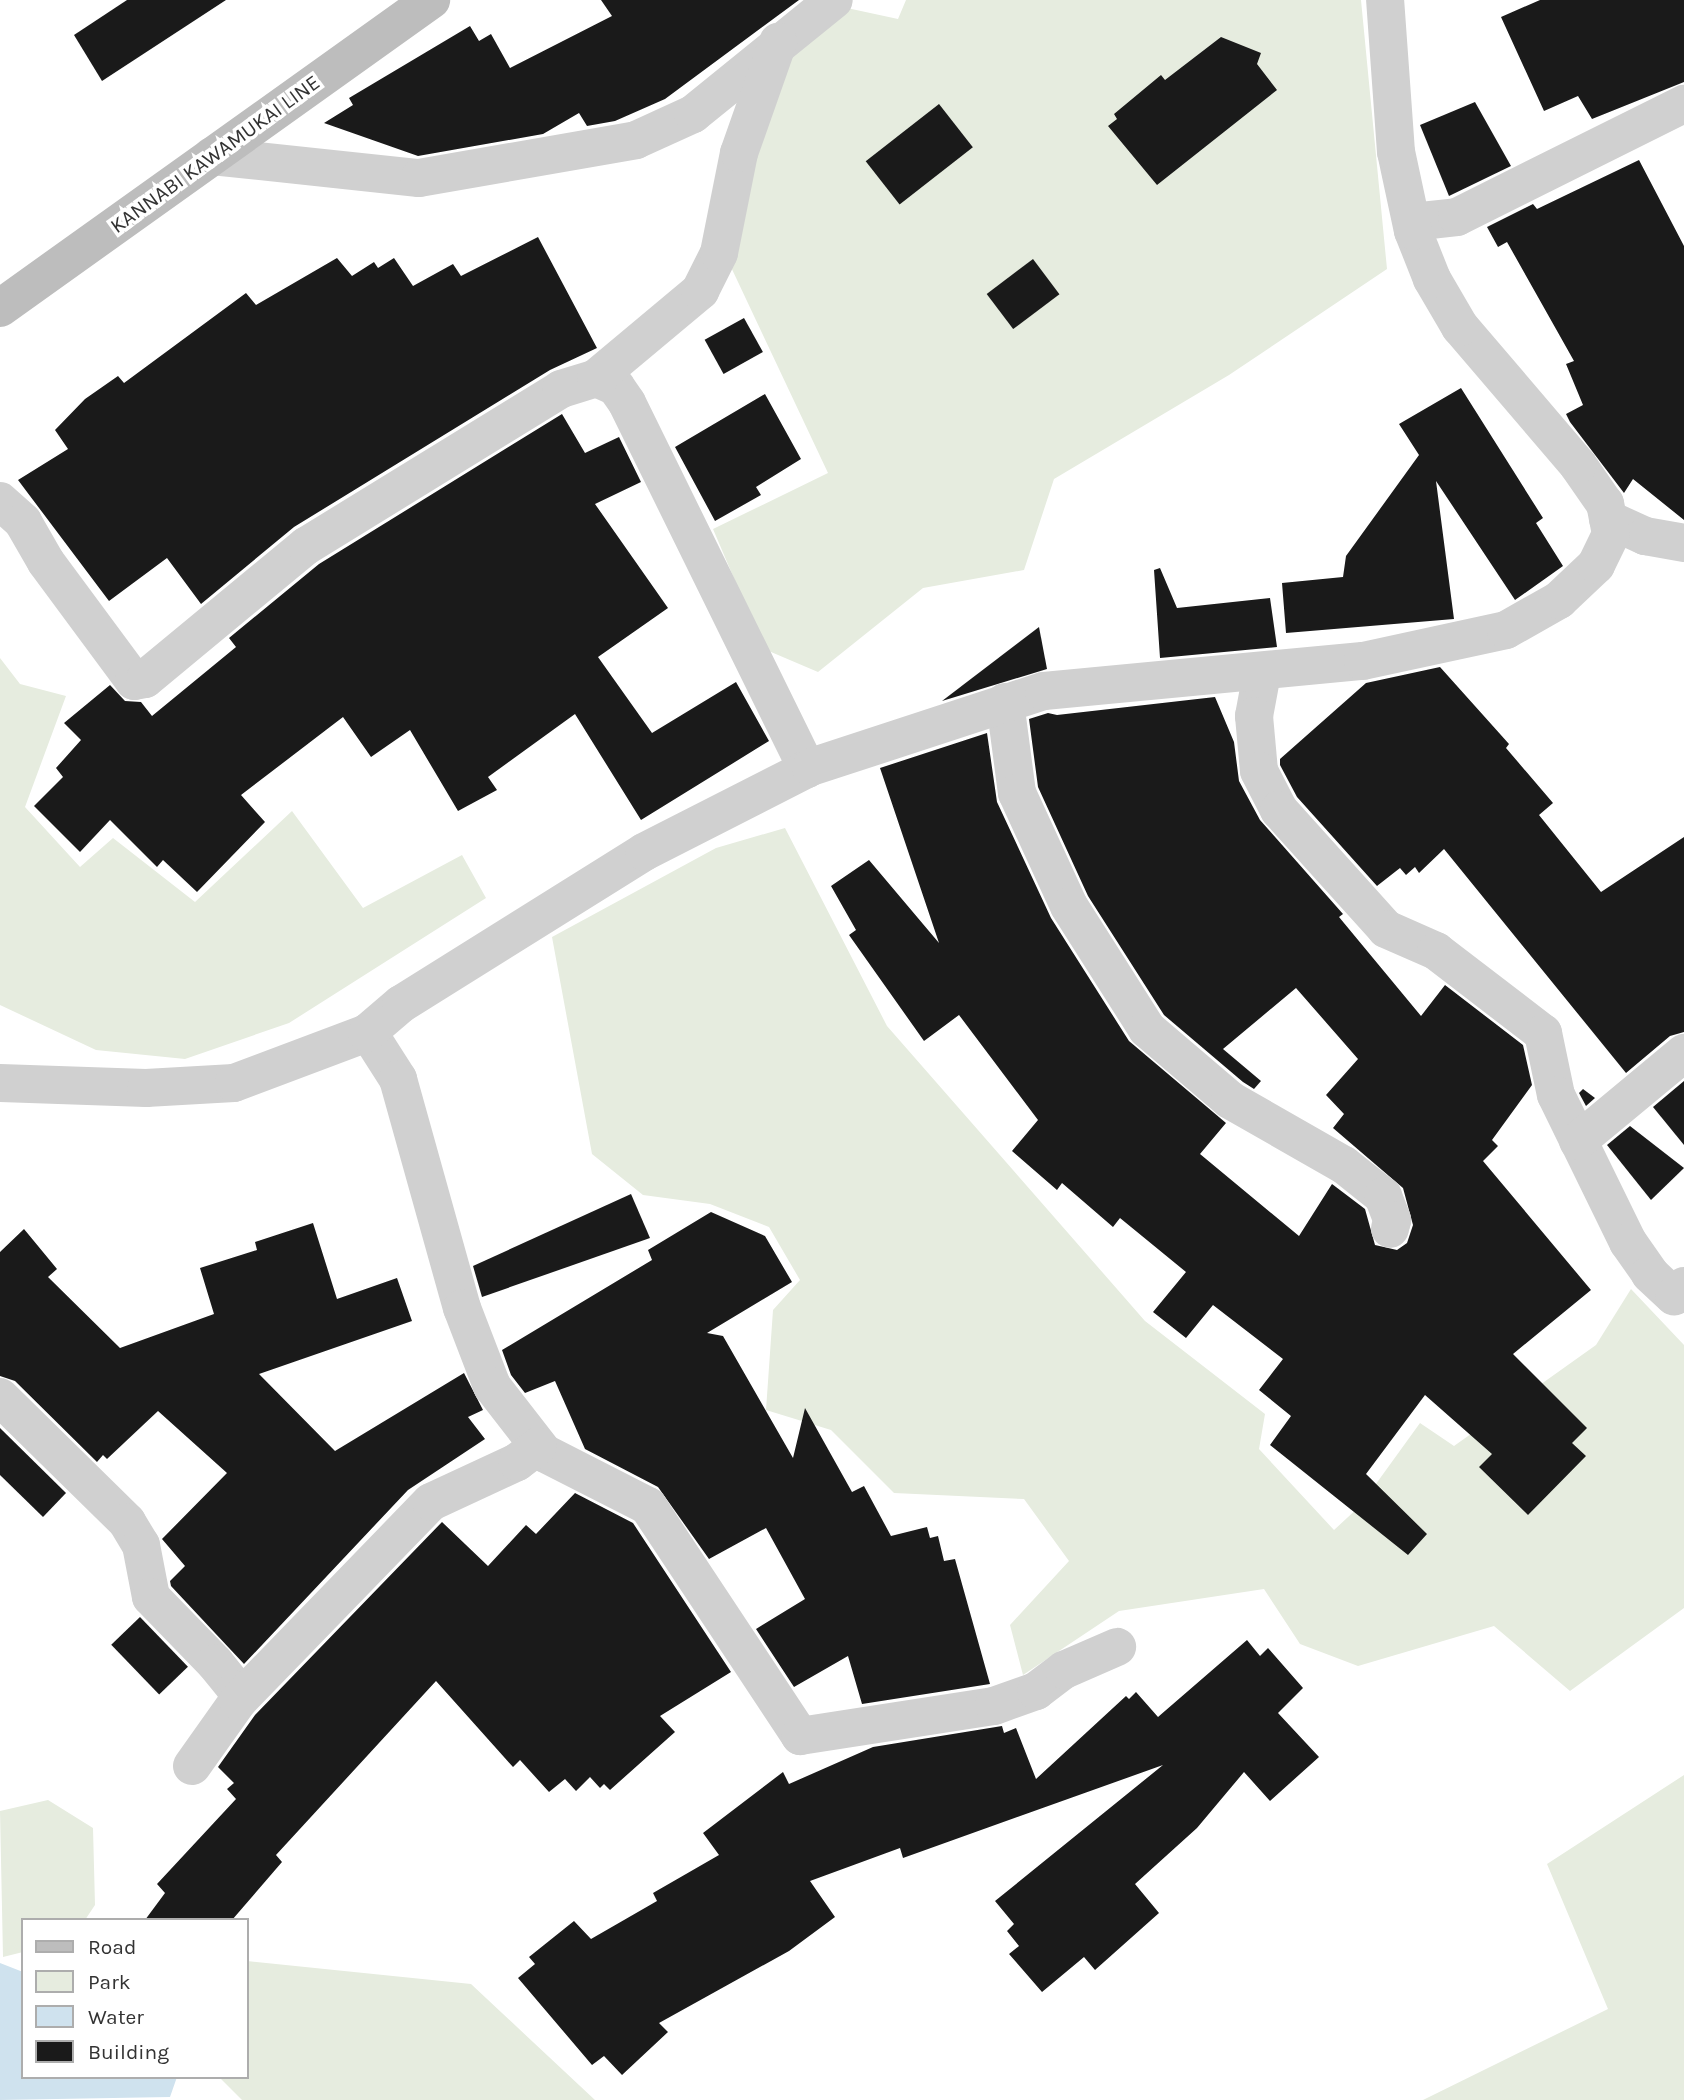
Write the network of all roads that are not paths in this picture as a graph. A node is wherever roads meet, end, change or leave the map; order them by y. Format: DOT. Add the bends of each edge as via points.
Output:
graph roads {
  1 [pos="431,0"];
  2 [pos="834,0"];
  3 [pos="1385,0"];
  4 [pos="778,42"];
  5 [pos="1684,104"];
  6 [pos="212,156"];
  7 [pos="1412,222"];
  8 [pos="0,308"];
  9 [pos="596,378"];
  10 [pos="0,501"];
  11 [pos="1608,519"];
  12 [pos="1684,543"];
  13 [pos="1262,673"];
  14 [pos="1005,702"];
  15 [pos="807,769"];
  16 [pos="368,1032"];
  17 [pos="1684,1053"];
  18 [pos="0,1083"];
  19 [pos="1578,1141"];
  20 [pos="1390,1229"];
  21 [pos="1684,1286"];
  22 [pos="0,1397"];
  23 [pos="538,1446"];
  24 [pos="1117,1647"];
  25 [pos="239,1701"];
  26 [pos="192,1766"];
  1 -- 6 [label="main road, KANNABI KAWAMUKAI LINE"];
  2 -- 4 [label="street"];
  3 -- 7 [label="street" via="1396,152"];
  4 -- 6 [label="street" via="693,114 636,140 419,178"];
  4 -- 9 [label="street" via="738,153 719,253 700,291"];
  5 -- 7 [label="street" via="1457,217"];
  6 -- 8 [label="main road, KANNABI KAWAMUKAI LINE"];
  7 -- 11 [label="street" via="1432,279 1460,327 1578,465 1605,503"];
  9 -- 10 [label="street" via="561,389 306,546 145,679 134,681 46,562 23,522"];
  9 -- 15 [label="street" via="616,387 626,403"];
  11 -- 12 [label="street" via="1645,536"];
  11 -- 13 [label="street" via="1611,534 1595,565 1559,600 1506,630 1363,661"];
  13 -- 14 [label="street" via="1044,691"];
  13 -- 19 [label="street" via="1254,716 1259,771 1279,810 1387,929 1436,951 1543,1033 1556,1095"];
  14 -- 15 [label="street"];
  14 -- 20 [label="street" via="1017,793 1069,906 1147,1029 1230,1100 1345,1165 1383,1196 1392,1220"];
  15 -- 16 [label="street" via="644,852 401,1004"];
  16 -- 18 [label="street" via="234,1083"];
  16 -- 23 [label="street" via="398,1079 462,1308 492,1386"];
  17 -- 19 [label="street"];
  19 -- 21 [label="street" via="1628,1242 1650,1274 1674,1296"];
  22 -- 25 [label="street" via="127,1522 141,1545 151,1597 215,1663 236,1689"];
  23 -- 24 [label="street" via="648,1506 800,1736 994,1706 1036,1691 1063,1670"];
  23 -- 25 [label="street" via="517,1462 431,1502"];
  25 -- 26 [label="street"];
}
